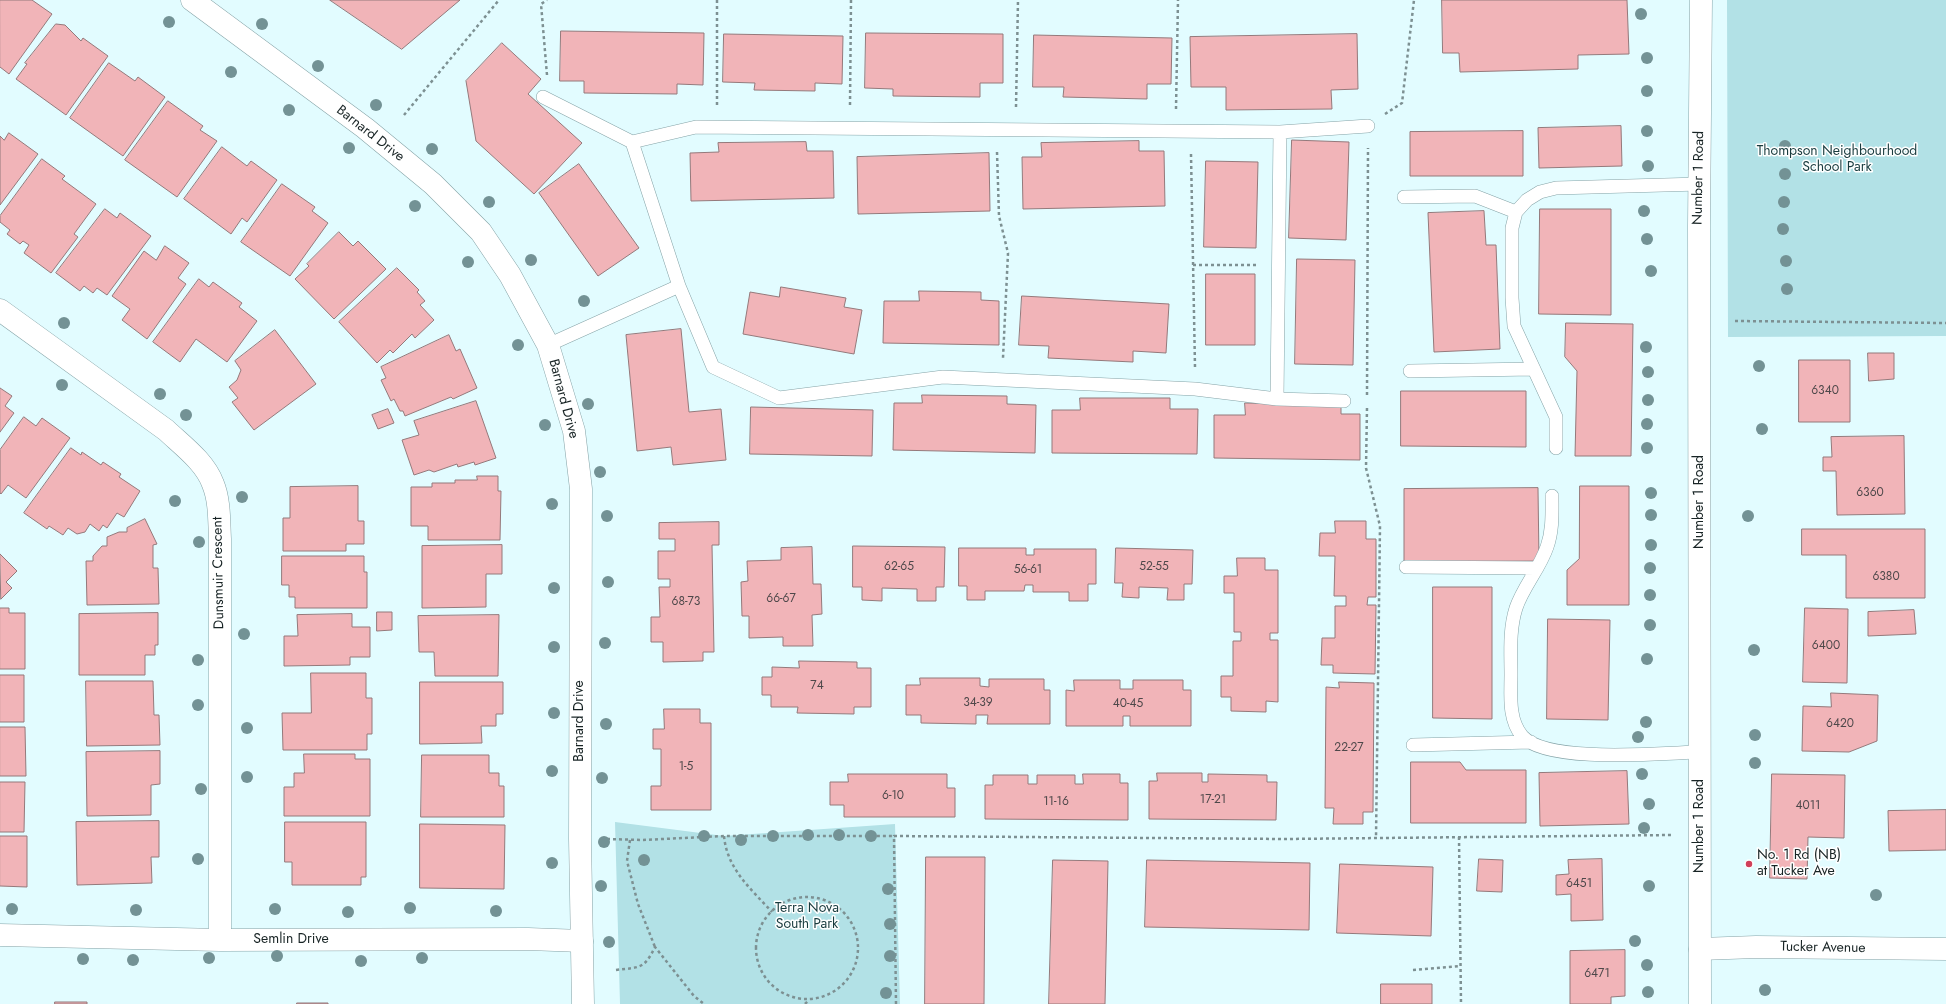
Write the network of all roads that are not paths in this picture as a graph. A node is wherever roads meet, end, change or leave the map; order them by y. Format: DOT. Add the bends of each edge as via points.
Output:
graph roads {
  1 [pos="192,0"];
  2 [pos="1701,0"];
  3 [pos="546,98"];
  4 [pos="1368,126"];
  5 [pos="1280,132"];
  6 [pos="632,142"];
  7 [pos="1700,184"];
  8 [pos="1404,197"];
  9 [pos="1516,212"];
  10 [pos="678,286"];
  11 [pos="0,310"];
  12 [pos="548,345"];
  13 [pos="1534,369"];
  14 [pos="1410,371"];
  15 [pos="1277,399"];
  16 [pos="1344,401"];
  17 [pos="1556,448"];
  18 [pos="1552,496"];
  19 [pos="1406,567"];
  20 [pos="1536,568"];
  21 [pos="1531,742"];
  22 [pos="1413,745"];
  23 [pos="1700,752"];
  24 [pos="0,935"];
  25 [pos="220,940"];
  26 [pos="582,941"];
  27 [pos="1700,949"];
  28 [pos="1946,949"];
  29 [pos="583,1004"];
  30 [pos="1700,1004"];
  1 -- 12 [label="street, Barnard Drive" via="365,128 433,184 481,232 510,276"];
  2 -- 7 [label="street, Number 1 Road"];
  3 -- 6 [label="lane"];
  4 -- 5 [label="lane"];
  5 -- 6 [label="lane" via="696,127"];
  5 -- 15 [label="lane"];
  6 -- 10 [label="lane"];
  7 -- 9 [label="lane" via="1556,188 1540,192 1527,200"];
  7 -- 23 [label="street, Number 1 Road"];
  8 -- 9 [label="lane" via="1475,196"];
  9 -- 13 [label="lane" via="1512,228 1514,326"];
  10 -- 12 [label="lane"];
  10 -- 15 [label="lane" via="713,367 779,398 943,377 1195,389"];
  11 -- 25 [label="street, Dunsmuir Crescent" via="166,430 206,470 213,484 220,540"];
  12 -- 26 [label="street, Barnard Drive" via="574,431 581,489"];
  13 -- 14 [label="lane"];
  13 -- 17 [label="lane" via="1556,417"];
  15 -- 16 [label="lane"];
  18 -- 20 [label="lane" via="1552,528 1547,547"];
  19 -- 20 [label="lane"];
  20 -- 21 [label="lane" via="1516,608 1512,629 1511,706 1514,722 1523,736"];
  21 -- 22 [label="lane"];
  21 -- 23 [label="lane" via="1560,752 1582,755"];
  23 -- 27 [label="street, Number 1 Road"];
  24 -- 25 [label="street, Semlin Drive"];
  25 -- 26 [label="street, Semlin Drive"];
  26 -- 29 [label="street, Barnard Drive"];
  27 -- 28 [label="street, Tucker Avenue"];
  27 -- 30 [label="street, Number 1 Road"];
}
